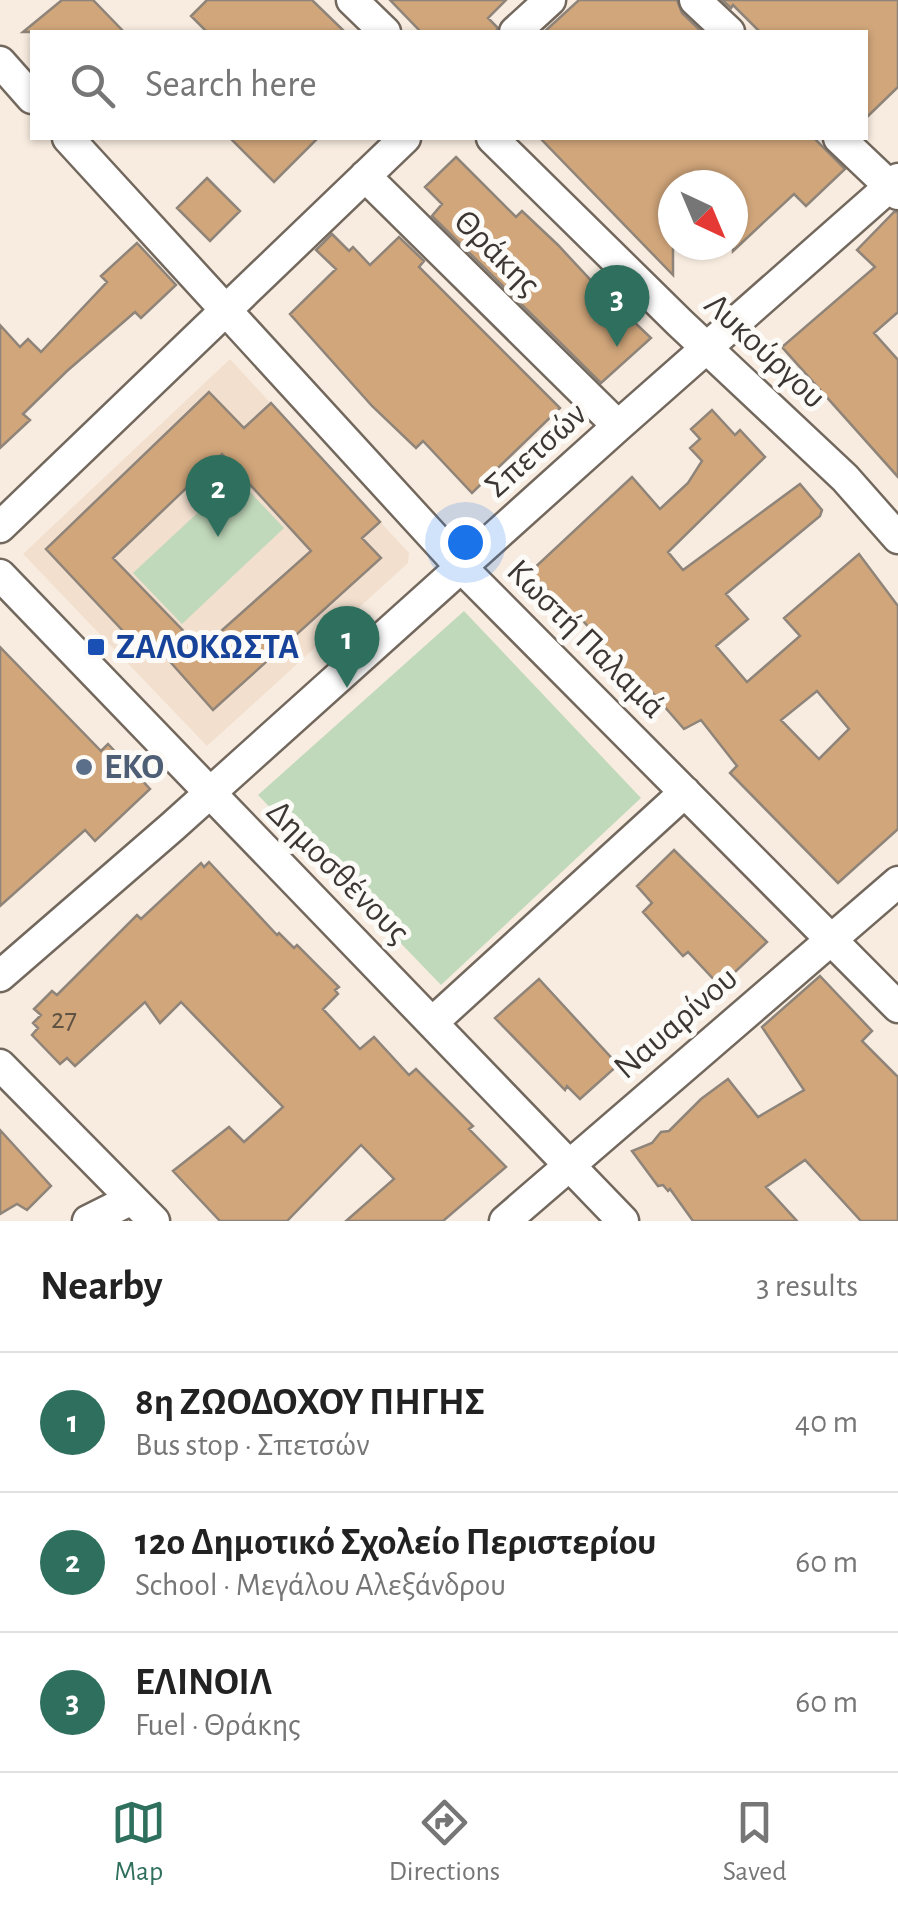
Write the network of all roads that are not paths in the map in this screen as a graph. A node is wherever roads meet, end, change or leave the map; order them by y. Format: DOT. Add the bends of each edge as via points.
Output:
graph roads {
  1 [pos="352,0"];
  2 [pos="550,0"];
  3 [pos="695,0"];
  4 [pos="383,30"];
  5 [pos="517,30"];
  6 [pos="727,30"];
  7 [pos="0,62"];
  8 [pos="30,96"];
  9 [pos="70,140"];
  10 [pos="403,140"];
  11 [pos="494,140"];
  12 [pos="841,140"];
  13 [pos="365,176"];
  14 [pos="895,186"];
  15 [pos="226,310"];
  16 [pos="708,348"];
  17 [pos="618,426"];
  18 [pos="0,528"];
  19 [pos="898,538"];
  20 [pos="462,568"];
  21 [pos="0,574"];
  22 [pos="686,792"];
  23 [pos="209,794"];
  24 [pos="898,882"];
  25 [pos="831,938"];
  26 [pos="0,976"];
  27 [pos="898,1007"];
  28 [pos="433,1022"];
  29 [pos="0,1065"];
  30 [pos="569,1165"];
  31 [pos="143,1210"];
  32 [pos="88,1221"];
  33 [pos="504,1221"];
  34 [pos="623,1221"];
  1 -- 4 [label="street"];
  2 -- 5 [label="street"];
  3 -- 6 [label="street"];
  7 -- 8 [label="street"];
  9 -- 15 [label="street, Κωστή Παλαμά"];
  10 -- 13 [label="street"];
  11 -- 16 [label="street, Λυκούργου"];
  12 -- 14 [label="street"];
  13 -- 15 [label="street"];
  13 -- 17 [label="street, Θράκης"];
  14 -- 16 [label="street, Σπετσών"];
  15 -- 18 [label="street"];
  15 -- 20 [label="street, Κωστή Παλαμά"];
  16 -- 17 [label="street, Σπετσών"];
  16 -- 19 [label="street, Λυκούργου"];
  17 -- 20 [label="street, Σπετσών"];
  20 -- 22 [label="street, Κωστή Παλαμά"];
  20 -- 23 [label="street, Σπετσών"];
  21 -- 23 [label="street, Δημοσθένους"];
  22 -- 25 [label="street, Κωστή Παλαμά"];
  22 -- 28 [label="street"];
  23 -- 26 [label="street, Σπετσών"];
  23 -- 28 [label="street, Δημοσθένους"];
  24 -- 25 [label="street, Ναυαρίνου"];
  25 -- 27 [label="street, Κωστή Παλαμά"];
  25 -- 30 [label="street, Ναυαρίνου"];
  28 -- 30 [label="street, Δημοσθένους"];
  29 -- 31 [label="street"];
  30 -- 33 [label="street, Ναυαρίνου"];
  30 -- 34 [label="street, Δημοσθένους"];
  31 -- 32 [label="street"];
}
